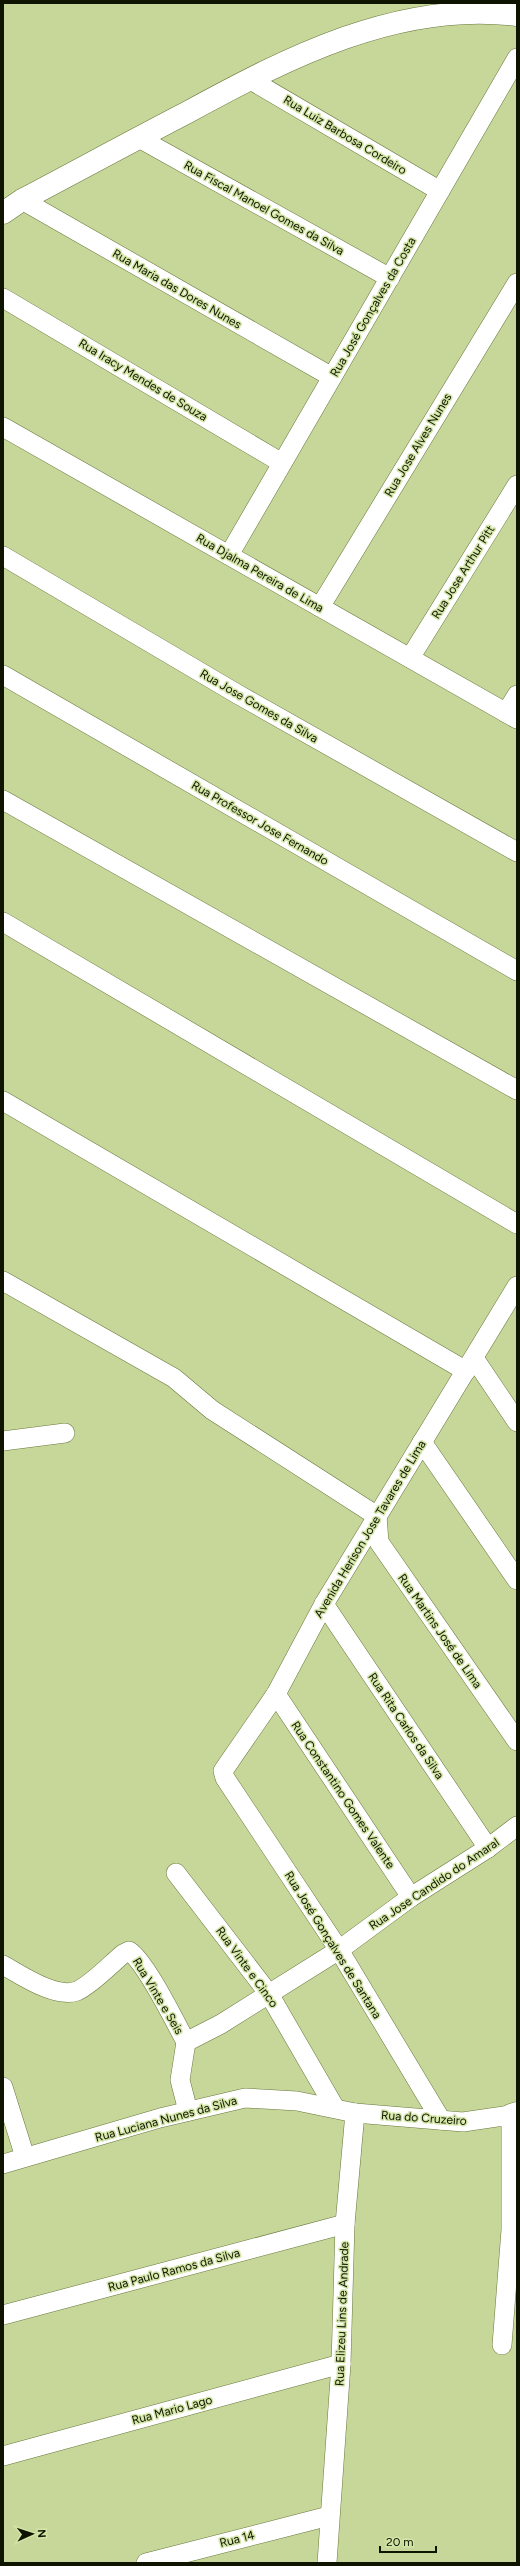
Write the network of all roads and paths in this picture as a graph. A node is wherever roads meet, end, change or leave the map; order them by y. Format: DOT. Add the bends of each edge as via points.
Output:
graph roads {
  1 [pos="488,6"];
  2 [pos="517,15"];
  3 [pos="517,58"];
  4 [pos="249,78"];
  5 [pos="139,138"];
  6 [pos="440,191"];
  7 [pos="22,200"];
  8 [pos="3,212"];
  9 [pos="390,278"];
  10 [pos="517,283"];
  11 [pos="3,298"];
  12 [pos="332,377"];
  13 [pos="3,427"];
  14 [pos="282,463"];
  15 [pos="517,485"];
  16 [pos="229,555"];
  17 [pos="3,556"];
  18 [pos="320,607"];
  19 [pos="410,658"];
  20 [pos="3,675"];
  21 [pos="517,695"];
  22 [pos="512,716"];
  23 [pos="3,800"];
  24 [pos="517,852"];
  25 [pos="3,922"];
  26 [pos="517,971"];
  27 [pos="517,1090"];
  28 [pos="3,1100"];
  29 [pos="517,1224"];
  30 [pos="3,1281"];
  31 [pos="517,1286"];
  32 [pos="470,1365"];
  33 [pos="517,1422"];
  34 [pos="66,1432"];
  35 [pos="3,1441"];
  36 [pos="422,1442"];
  37 [pos="377,1516"];
  38 [pos="517,1580"];
  39 [pos="324,1604"];
  40 [pos="276,1694"];
  41 [pos="517,1741"];
  42 [pos="223,1771"];
  43 [pos="517,1826"];
  44 [pos="488,1848"];
  45 [pos="176,1873"];
  46 [pos="411,1897"];
  47 [pos="339,1950"];
  48 [pos="3,1965"];
  49 [pos="269,1994"];
  50 [pos="186,2042"];
  51 [pos="3,2087"];
  52 [pos="335,2108"];
  53 [pos="188,2111"];
  54 [pos="355,2113"];
  55 [pos="514,2114"];
  56 [pos="441,2120"];
  57 [pos="25,2157"];
  58 [pos="3,2164"];
  59 [pos="345,2224"];
  60 [pos="3,2315"];
  61 [pos="502,2345"];
  62 [pos="341,2364"];
  63 [pos="3,2456"];
  64 [pos="329,2516"];
  65 [pos="155,2562"];
  66 [pos="327,2563"];
  1 -- 2 [label="main road"];
  1 -- 4 [label="main road" via="410,14 354,31 292,55"];
  3 -- 6 [label="street, Rua José Gonçalves da Costa"];
  4 -- 5 [label="main road"];
  4 -- 6 [label="street, Rua Luiz Barbosa Cordeiro"];
  5 -- 7 [label="main road"];
  5 -- 9 [label="street, Rua Fiscal Manoel Gomes da Silva"];
  6 -- 9 [label="street, Rua José Gonçalves da Costa"];
  7 -- 8 [label="main road"];
  7 -- 12 [label="street, Rua Maria das Dores Nunes"];
  9 -- 12 [label="street, Rua José Gonçalves da Costa"];
  10 -- 18 [label="street, Rua Jose Alves Nunes"];
  11 -- 14 [label="street, Rua Iracy Mendes de Souza"];
  12 -- 14 [label="street, Rua José Gonçalves da Costa"];
  13 -- 16 [label="street, Rua Djalma Pereira de Lima"];
  14 -- 16 [label="street, Rua José Gonçalves da Costa"];
  15 -- 19 [label="street, Rua Jose Arthur Pitt"];
  16 -- 18 [label="street, Rua Djalma Pereira de Lima"];
  17 -- 24 [label="street, Rua Jose Gomes da Silva" via="239,695"];
  18 -- 19 [label="street, Rua Djalma Pereira de Lima"];
  19 -- 22 [label="street, Rua Djalma Pereira de Lima"];
  20 -- 26 [label="street, Rua Professor Jose Fernando"];
  21 -- 22 [label="street"];
  23 -- 27 [label="street"];
  25 -- 29 [label="street"];
  28 -- 32 [label="street"];
  30 -- 37 [label="street" via="174,1378 212,1410"];
  31 -- 32 [label="street, Avenida Herison Jose Tavares de Lima"];
  32 -- 33 [label="street"];
  32 -- 36 [label="street, Avenida Herison Jose Tavares de Lima"];
  34 -- 35 [label="street"];
  36 -- 37 [label="street, Avenida Herison Jose Tavares de Lima"];
  36 -- 38 [label="street"];
  37 -- 39 [label="street, Avenida Herison Jose Tavares de Lima"];
  37 -- 41 [label="street, Rua Martins José de Lima" via="379,1542"];
  39 -- 40 [label="street, Avenida Herison Jose Tavares de Lima"];
  39 -- 44 [label="street, Rua Rita Carlos da Silva"];
  40 -- 42 [label="street, Avenida Herison Jose Tavares de Lima"];
  40 -- 46 [label="street, Rua Constantino Gomes Valente"];
  42 -- 47 [label="street, Rua José Gonçalves de Santana" via="225,1778"];
  43 -- 44 [label="street, Rua Jose Candido do Amaral"];
  44 -- 46 [label="street, Rua Jose Candido do Amaral"];
  45 -- 49 [label="street, Rua Vinte e Cinco"];
  46 -- 47 [label="street, Rua Jose Candido do Amaral"];
  47 -- 49 [label="street, Rua Jose Candido do Amaral"];
  47 -- 56 [label="street, Rua José Gonçalves de Santana"];
  48 -- 50 [label="street, Rua Vinte e Seis" via="44,1987 62,1992 77,1991 123,1954 134,1954"];
  49 -- 50 [label="street, Rua Jose Candido do Amaral"];
  49 -- 52 [label="street, Rua Vinte e Cinco"];
  50 -- 53 [label="street" via="180,2080"];
  51 -- 57 [label="street"];
  52 -- 53 [label="street, Rua Luciana Nunes da Silva" via="297,2101 244,2098"];
  52 -- 54 [label="street, Rua Luciana Nunes da Silva"];
  53 -- 57 [label="street, Rua Luciana Nunes da Silva"];
  54 -- 56 [label="street, Rua do Cruzeiro"];
  54 -- 59 [label="street, Rua Elizeu Lins de Andrade"];
  55 -- 56 [label="street, Rua do Cruzeiro" via="463,2122"];
  55 -- 61 [label="street" via="511,2230"];
  57 -- 58 [label="street, Rua Luciana Nunes da Silva"];
  59 -- 60 [label="street, Rua Paulo Ramos da Silva"];
  59 -- 62 [label="street, Rua Elizeu Lins de Andrade"];
  62 -- 63 [label="street, Rua Mario Lago"];
  62 -- 64 [label="street, Rua Elizeu Lins de Andrade"];
  64 -- 65 [label="street, Rua 14"];
  64 -- 66 [label="street, Rua Elizeu Lins de Andrade"];
}
